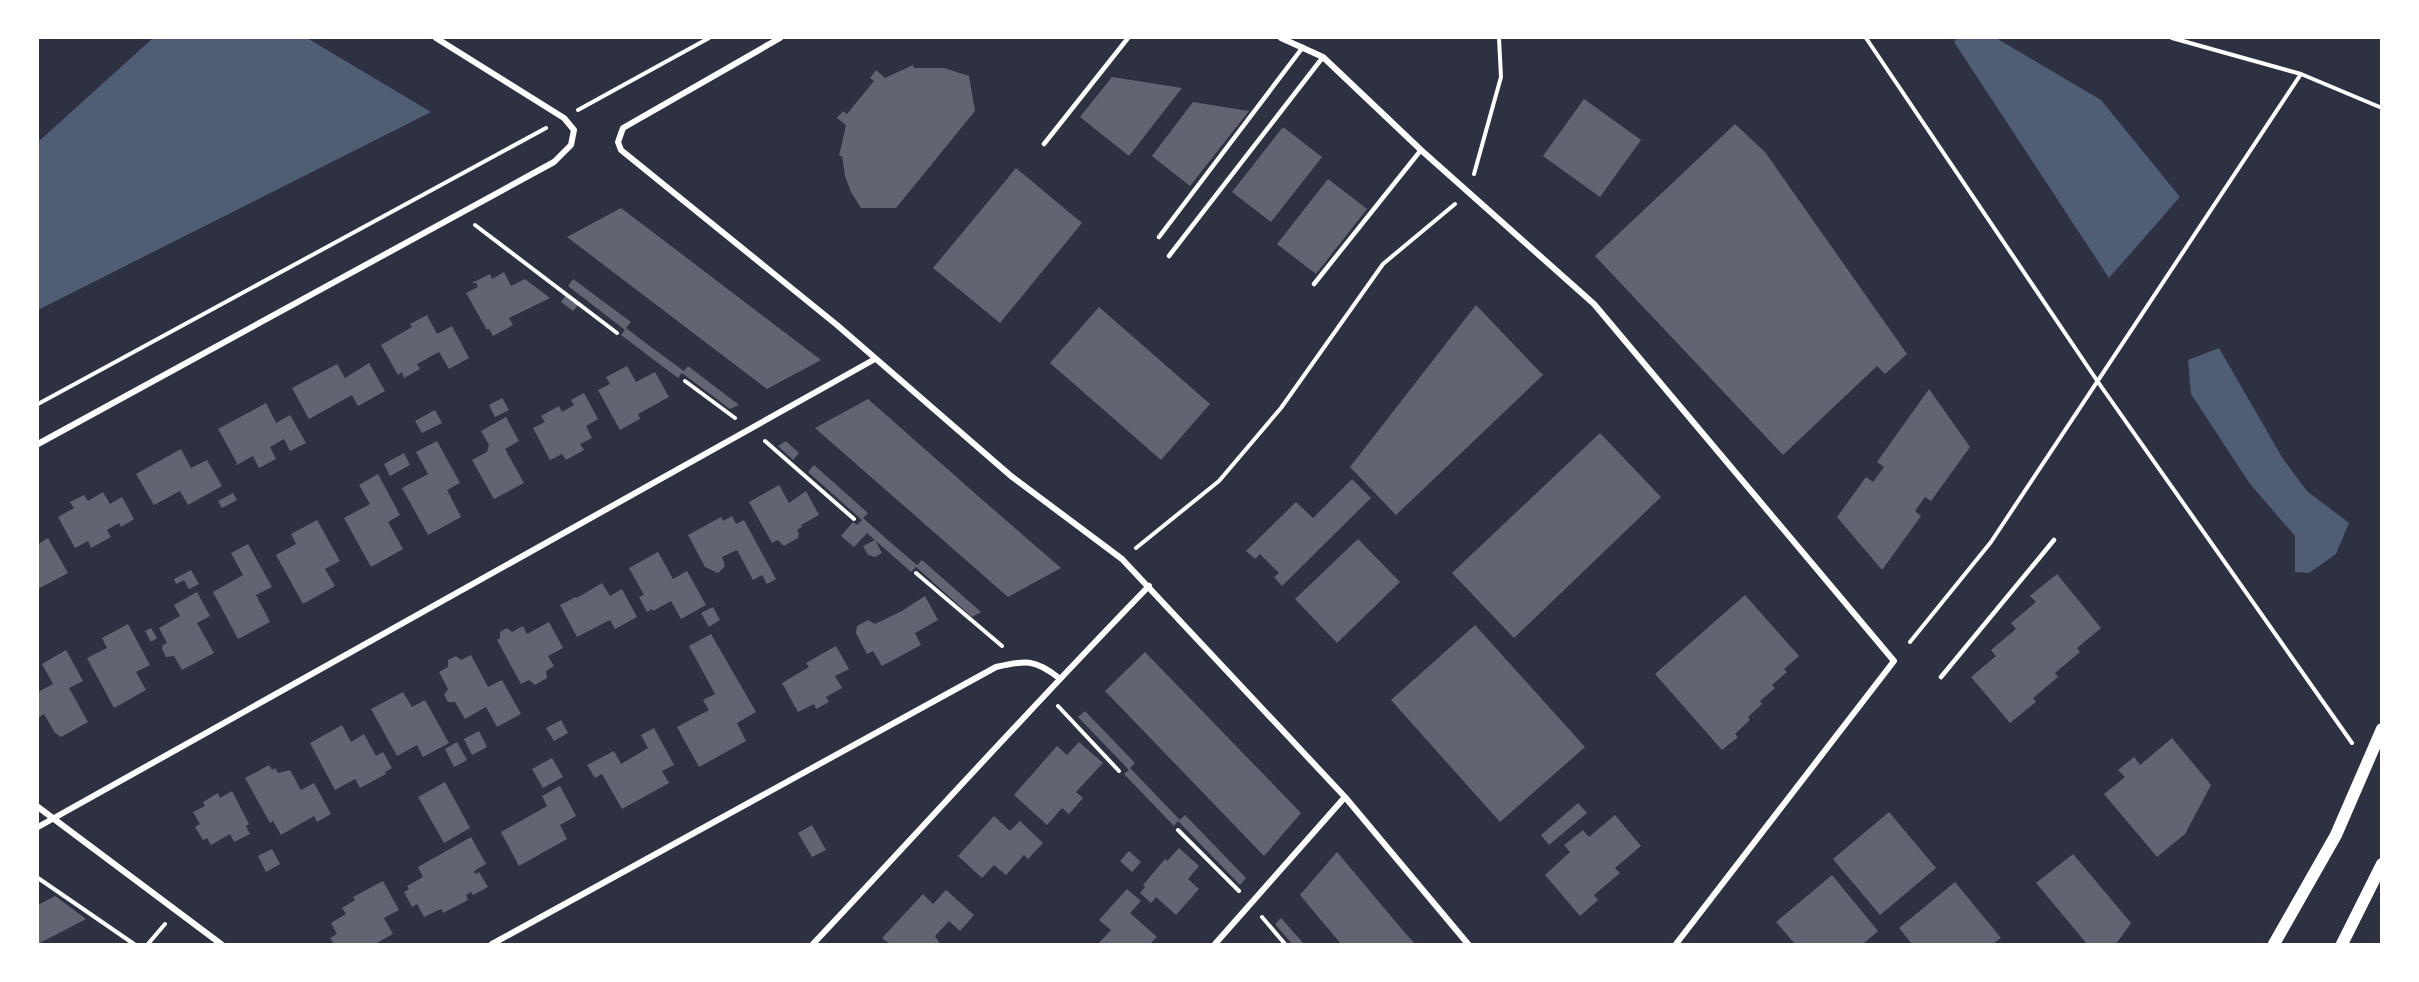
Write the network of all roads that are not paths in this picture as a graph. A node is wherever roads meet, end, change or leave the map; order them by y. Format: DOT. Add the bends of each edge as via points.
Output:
graph roads {
  1 [pos="436,38"];
  2 [pos="780,38"];
  3 [pos="1128,38"];
  4 [pos="1281,38"];
  5 [pos="1303,47"];
  6 [pos="1323,57"];
  7 [pos="1044,144"];
  8 [pos="1421,150"];
  9 [pos="1159,237"];
  10 [pos="1169,256"];
  11 [pos="1314,284"];
  12 [pos="875,359"];
  13 [pos="38,444"];
  14 [pos="2054,540"];
  15 [pos="1149,586"];
  16 [pos="1941,677"];
  17 [pos="1059,678"];
  18 [pos="2382,729"];
  19 [pos="1345,797"];
  20 [pos="38,807"];
  21 [pos="54,818"];
  22 [pos="38,827"];
  23 [pos="2382,864"];
  24 [pos="221,945"];
  25 [pos="492,945"];
  26 [pos="813,945"];
  27 [pos="1215,945"];
  28 [pos="1468,945"];
  29 [pos="1676,945"];
  30 [pos="2274,945"];
  31 [pos="2342,945"];
  1 -- 13 [label="street" via="564,118 574,130 571,145 554,162"];
  2 -- 12 [label="street" via="623,128 618,142 624,153"];
  3 -- 7 [label="lane"];
  4 -- 5 [label="street"];
  5 -- 6 [label="street"];
  5 -- 9 [label="lane"];
  6 -- 8 [label="street"];
  6 -- 10 [label="lane"];
  8 -- 11 [label="lane"];
  8 -- 29 [label="street" via="1594,304 1894,661"];
  12 -- 15 [label="street" via="1011,476 1122,559"];
  12 -- 21 [label="street"];
  14 -- 16 [label="lane"];
  15 -- 17 [label="street"];
  15 -- 19 [label="street"];
  17 -- 25 [label="street" via="1041,664 1020,661 996,667"];
  17 -- 26 [label="street"];
  18 -- 30 [label="main road" via="2336,835"];
  19 -- 27 [label="street"];
  19 -- 28 [label="street"];
  20 -- 21 [label="street"];
  21 -- 22 [label="street"];
  21 -- 24 [label="street"];
  23 -- 31 [label="main road"];
}
